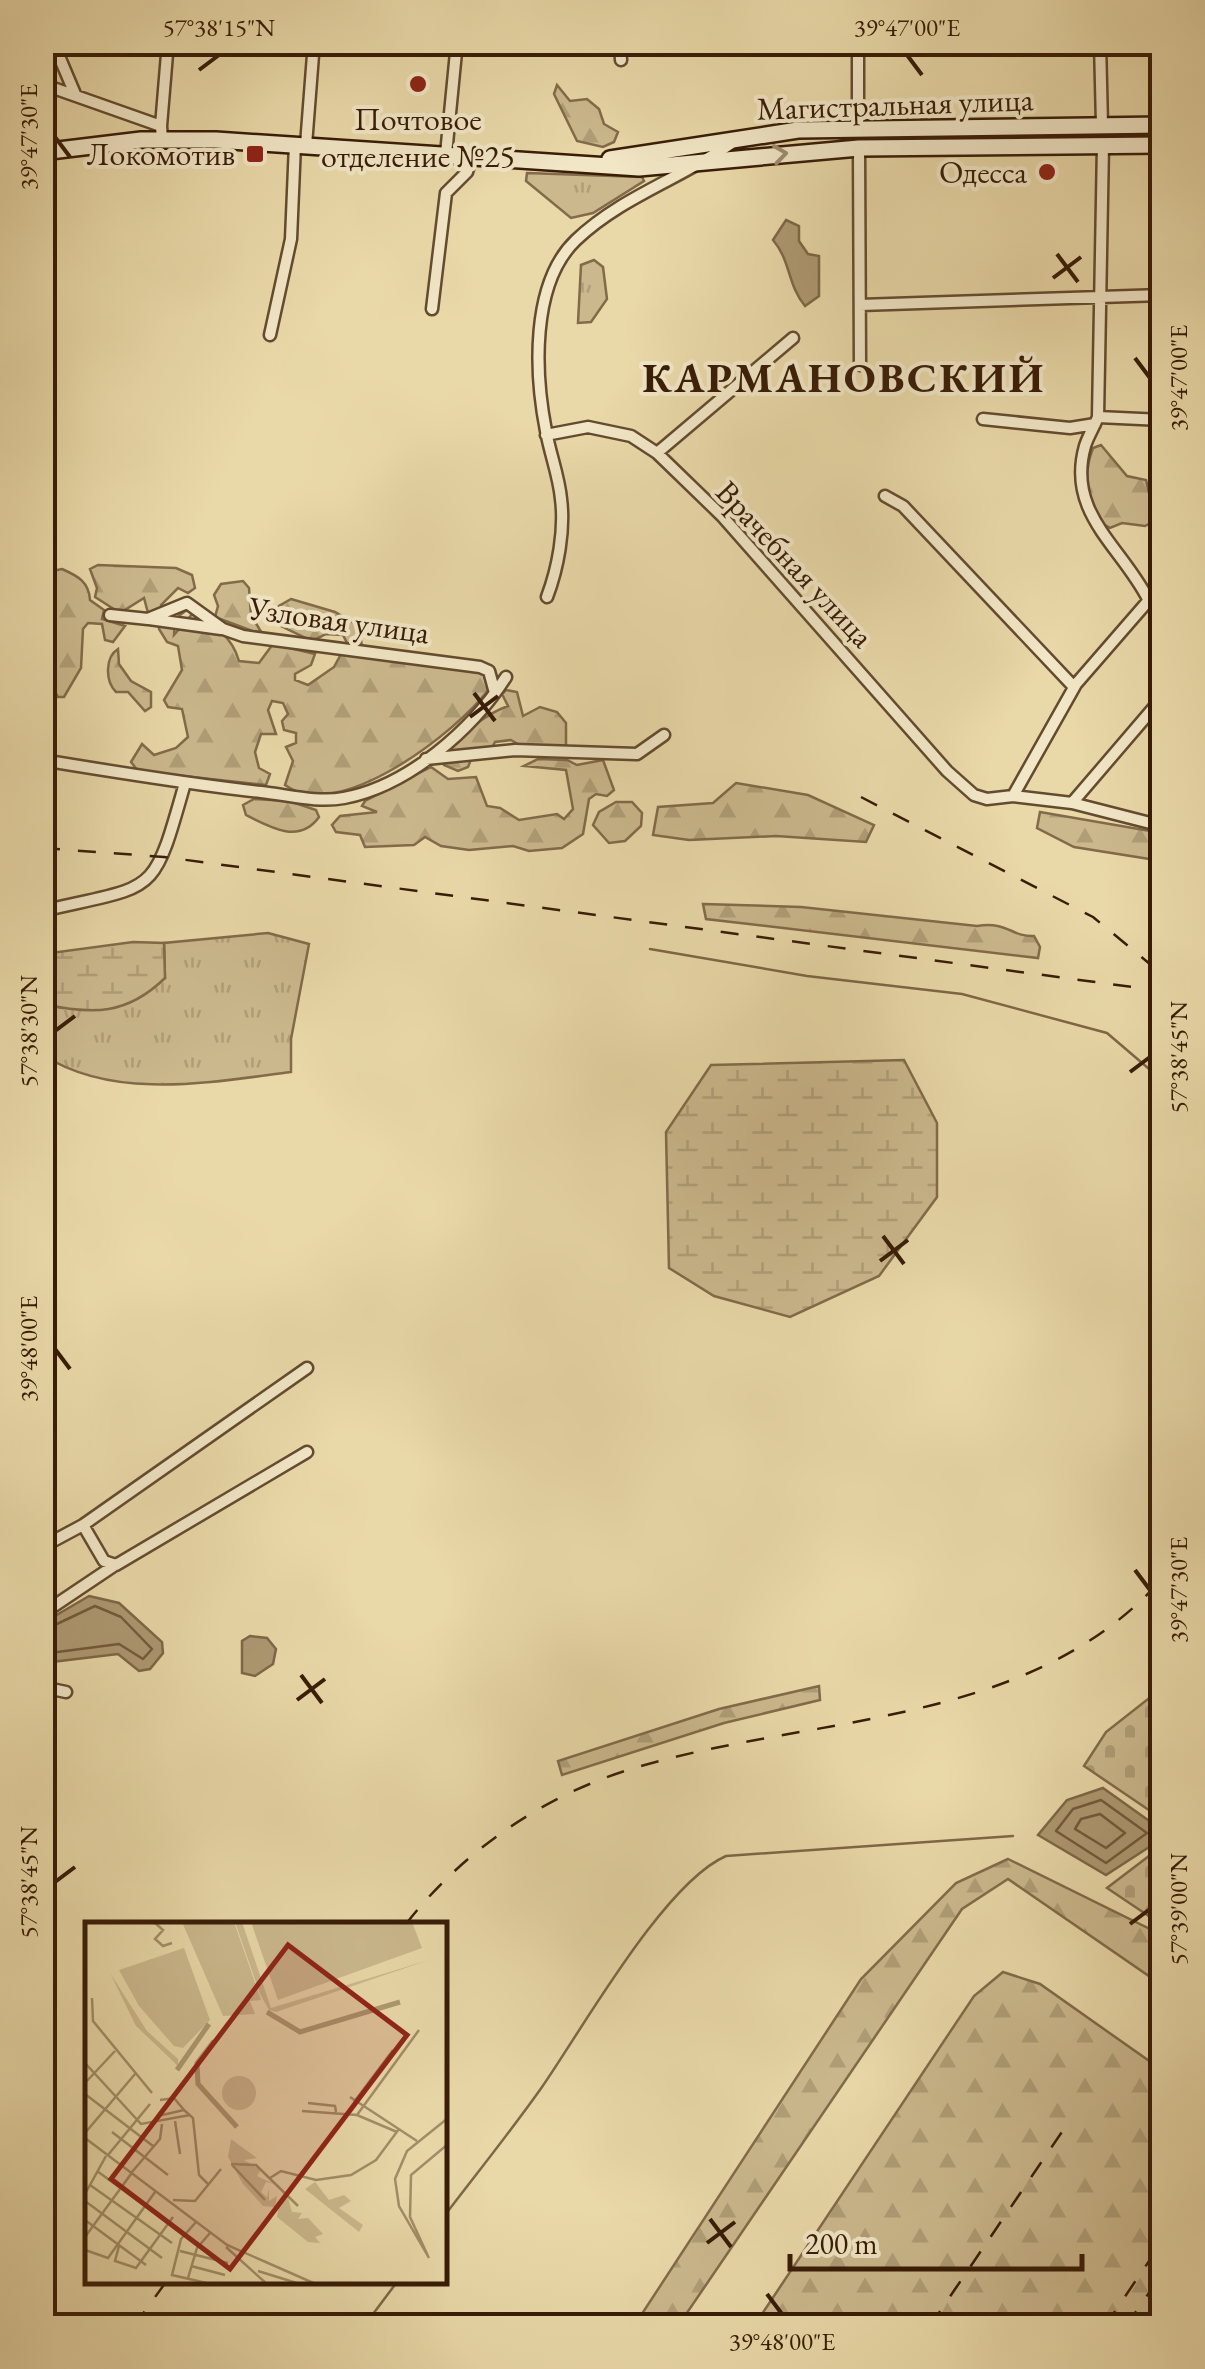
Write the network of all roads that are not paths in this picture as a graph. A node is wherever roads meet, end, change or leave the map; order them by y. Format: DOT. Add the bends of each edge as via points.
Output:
graph roads {
  1 [pos="53,42"];
  2 [pos="168,42"];
  3 [pos="314,42"];
  4 [pos="457,42"];
  5 [pos="620,42"];
  6 [pos="858,42"];
  7 [pos="1100,42"];
  8 [pos="621,60"];
  9 [pos="42,84"];
  10 [pos="75,94"];
  11 [pos="1102,125"];
  12 [pos="1162,125"];
  13 [pos="858,127"];
  14 [pos="162,132"];
  15 [pos="737,139"];
  16 [pos="300,144"];
  17 [pos="1162,145"];
  18 [pos="1103,146"];
  19 [pos="859,148"];
  20 [pos="42,152"];
  21 [pos="446,154"];
  22 [pos="472,156"];
  23 [pos="572,164"];
  24 [pos="701,165"];
  25 [pos="1162,295"];
  26 [pos="1100,296"];
  27 [pos="860,305"];
  28 [pos="432,310"];
  29 [pos="270,335"];
  30 [pos="793,338"];
  31 [pos="860,365"];
  32 [pos="983,419"];
  33 [pos="1162,420"];
  34 [pos="1096,421"];
  35 [pos="546,434"];
  36 [pos="657,453"];
  37 [pos="885,496"];
  38 [pos="1162,585"];
  39 [pos="547,597"];
  40 [pos="1148,598"];
  41 [pos="110,615"];
  42 [pos="148,619"];
  43 [pos="223,629"];
  44 [pos="506,678"];
  45 [pos="1074,687"];
  46 [pos="495,694"];
  47 [pos="1162,698"];
  48 [pos="664,735"];
  49 [pos="425,759"];
  50 [pos="42,760"];
  51 [pos="185,783"];
  52 [pos="1013,796"];
  53 [pos="1072,804"];
  54 [pos="1162,826"];
  55 [pos="42,910"];
  56 [pos="307,1368"];
  57 [pos="306,1452"];
  58 [pos="82,1525"];
  59 [pos="42,1547"];
  60 [pos="116,1565"];
  61 [pos="42,1614"];
  62 [pos="42,1687"];
  63 [pos="66,1692"];
  1 -- 10 [label="street"];
  2 -- 14 [label="street"];
  3 -- 16 [label="street"];
  4 -- 21 [label="street"];
  5 -- 8 [label="street"];
  6 -- 13 [label="street"];
  7 -- 11 [label="street"];
  9 -- 10 [label="street"];
  10 -- 14 [label="street"];
  11 -- 12 [label="main road, Магистральная улица"];
  11 -- 13 [label="main road, Магистральная улица"];
  11 -- 18 [label="main road"];
  13 -- 15 [label="main road, Магистральная улица"];
  13 -- 19 [label="main road"];
  14 -- 16 [label="main road, Магистральная улица"];
  14 -- 20 [label="main road, Магистральная улица"];
  15 -- 23 [label="main road, Магистральная улица"];
  15 -- 24 [label="street"];
  16 -- 21 [label="main road, Магистральная улица"];
  16 -- 29 [label="street" via="292,239"];
  17 -- 18 [label="main road, Магистральная улица"];
  18 -- 19 [label="main road, Магистральная улица"];
  18 -- 26 [label="street"];
  24 -- 19 [label="main road, Магистральная улица, one-way"];
  19 -- 27 [label="street"];
  21 -- 22 [label="main road, Магистральная улица"];
  22 -- 23 [label="main road, Магистральная улица"];
  22 -- 28 [label="street" via="467,172 446,193"];
  23 -- 24 [label="main road, Магистральная улица"];
  24 -- 35 [label="street" via="615,211 572,243 558,264 540,350"];
  25 -- 26 [label="street"];
  26 -- 27 [label="street"];
  26 -- 34 [label="street"];
  27 -- 31 [label="street"];
  30 -- 36 [label="street"];
  32 -- 34 [label="street" via="1070,428"];
  33 -- 34 [label="street"];
  34 -- 40 [label="street" via="1086,442 1088,513"];
  35 -- 36 [label="street, Врачебная улица" via="588,427 632,436"];
  35 -- 39 [label="street" via="562,505 556,574"];
  36 -- 52 [label="street, Врачебная улица" via="746,543 947,771 974,795"];
  37 -- 45 [label="street" via="902,506"];
  38 -- 40 [label="street"];
  40 -- 45 [label="street"];
  41 -- 42 [label="street, Узловая улица"];
  42 -- 43 [label="street"];
  42 -- 43 [label="street, Узловая улица" via="187,603"];
  43 -- 46 [label="street, Узловая улица" via="480,667 489,671"];
  44 -- 46 [label="street"];
  45 -- 52 [label="street"];
  46 -- 49 [label="street"];
  47 -- 53 [label="street"];
  48 -- 49 [label="street" via="637,754 514,750"];
  49 -- 51 [label="street" via="340,799"];
  50 -- 51 [label="street"];
  51 -- 55 [label="street" via="164,857 151,878 130,890"];
  52 -- 53 [label="street"];
  53 -- 54 [label="street"];
  56 -- 58 [label="street"];
  57 -- 60 [label="street"];
  58 -- 59 [label="street"];
  58 -- 60 [label="street" via="104,1561"];
  60 -- 61 [label="street"];
  62 -- 63 [label="street"];
}
